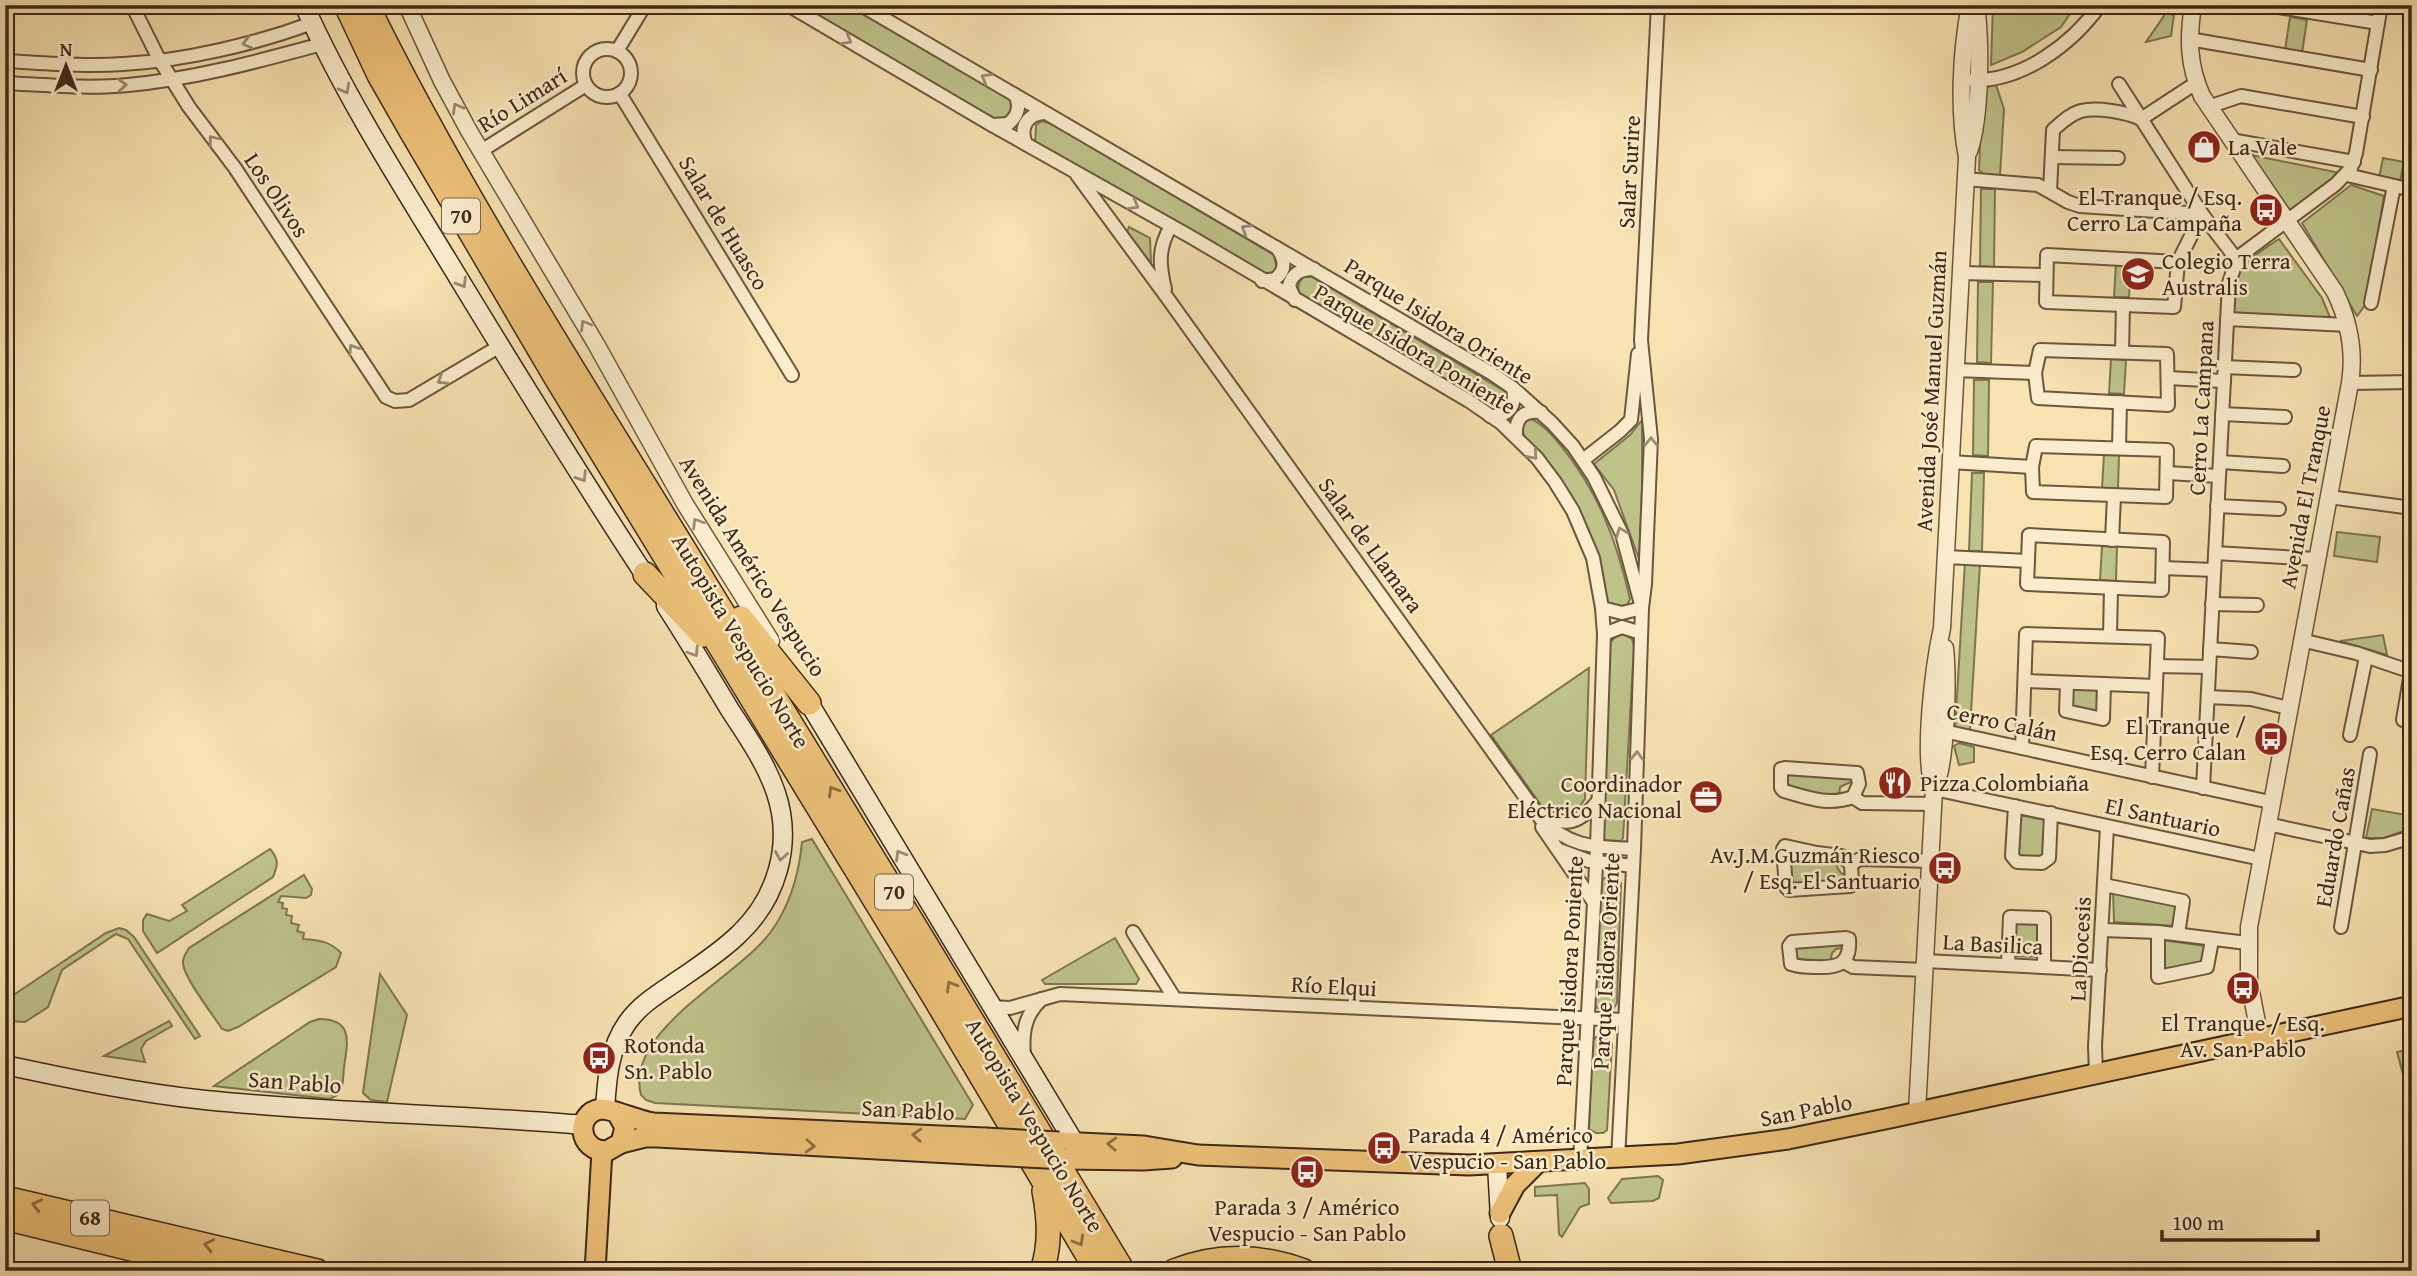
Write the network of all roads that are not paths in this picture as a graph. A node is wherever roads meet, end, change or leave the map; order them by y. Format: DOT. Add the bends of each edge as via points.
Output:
graph roads {
  1 [pos="132,5"];
  2 [pos="304,5"];
  3 [pos="346,5"];
  4 [pos="368,5"];
  5 [pos="645,5"];
  6 [pos="788,5"];
  7 [pos="861,5"];
  8 [pos="1658,5"];
  9 [pos="1970,5"];
  10 [pos="1976,5"];
  11 [pos="2100,5"];
  12 [pos="2266,5"];
  13 [pos="2381,5"];
  14 [pos="2189,7"];
  15 [pos="412,8"];
  16 [pos="312,23"];
  17 [pos="2378,23"];
  18 [pos="2189,39"];
  19 [pos="322,44"];
  20 [pos="617,51"];
  21 [pos="159,59"];
  22 [pos="5,61"];
  23 [pos="2371,69"];
  24 [pos="172,79"];
  25 [pos="1970,79"];
  26 [pos="5,83"];
  27 [pos="2196,83"];
  28 [pos="2119,84"];
  29 [pos="586,85"];
  30 [pos="620,94"];
  31 [pos="1015,95"];
  32 [pos="2208,107"];
  33 [pos="1044,113"];
  34 [pos="2362,117"];
  35 [pos="2141,119"];
  36 [pos="992,125"];
  37 [pos="2231,140"];
  38 [pos="1026,144"];
  39 [pos="481,151"];
  40 [pos="2052,157"];
  41 [pos="2118,158"];
  42 [pos="2354,162"];
  43 [pos="1075,171"];
  44 [pos="2347,174"];
  45 [pos="1965,179"];
  46 [pos="2394,186"];
  47 [pos="2412,190"];
  48 [pos="2050,191"];
  49 [pos="2202,214"];
  50 [pos="2287,221"];
  51 [pos="1171,226"];
  52 [pos="1278,248"];
  53 [pos="2237,260"];
  54 [pos="2178,262"];
  55 [pos="1315,269"];
  56 [pos="1960,273"];
  57 [pos="2045,275"];
  58 [pos="1262,281"];
  59 [pos="1166,296"];
  60 [pos="1295,300"];
  61 [pos="2371,303"];
  62 [pos="2123,305"];
  63 [pos="2227,319"];
  64 [pos="2348,326"];
  65 [pos="1641,340"];
  66 [pos="500,346"];
  67 [pos="2122,352"];
  68 [pos="1955,370"];
  69 [pos="2294,370"];
  70 [pos="2035,373"];
  71 [pos="2224,374"];
  72 [pos="792,375"];
  73 [pos="2168,379"];
  74 [pos="2350,383"];
  75 [pos="2412,383"];
  76 [pos="1513,388"];
  77 [pos="2120,402"];
  78 [pos="1541,412"];
  79 [pos="2222,414"];
  80 [pos="1490,416"];
  81 [pos="2285,417"];
  82 [pos="1516,436"];
  83 [pos="2119,448"];
  84 [pos="1583,460"];
  85 [pos="1950,462"];
  86 [pos="2283,466"];
  87 [pos="2032,467"];
  88 [pos="2219,469"];
  89 [pos="2167,473"];
  90 [pos="2115,497"];
  91 [pos="2329,497"];
  92 [pos="2217,506"];
  93 [pos="2412,508"];
  94 [pos="2279,509"];
  95 [pos="2112,540"];
  96 [pos="2215,553"];
  97 [pos="1945,557"];
  98 [pos="2317,559"];
  99 [pos="2028,561"];
  100 [pos="694,565"];
  101 [pos="2163,568"];
  102 [pos="2214,570"];
  103 [pos="645,574"];
  104 [pos="2112,588"];
  105 [pos="2213,604"];
  106 [pos="2257,605"];
  107 [pos="1602,608"];
  108 [pos="1642,608"];
  109 [pos="1641,633"];
  110 [pos="1604,634"];
  111 [pos="2110,636"];
  112 [pos="2301,640"];
  113 [pos="2210,649"];
  114 [pos="2251,652"];
  115 [pos="2366,657"];
  116 [pos="733,666"];
  117 [pos="2157,666"];
  118 [pos="2209,667"];
  119 [pos="2411,672"];
  120 [pos="2025,681"];
  121 [pos="2067,682"];
  122 [pos="2104,684"];
  123 [pos="2156,686"];
  124 [pos="2208,697"];
  125 [pos="809,703"];
  126 [pos="2288,708"];
  127 [pos="2412,719"];
  128 [pos="1937,729"];
  129 [pos="2350,734"];
  130 [pos="2022,748"];
  131 [pos="2371,754"];
  132 [pos="2152,777"];
  133 [pos="2203,788"];
  134 [pos="1853,797"];
  135 [pos="1934,797"];
  136 [pos="1598,802"];
  137 [pos="2270,802"];
  138 [pos="2015,806"];
  139 [pos="2051,813"];
  140 [pos="1538,814"];
  141 [pos="2267,824"];
  142 [pos="2107,827"];
  143 [pos="2412,837"];
  144 [pos="2355,843"];
  145 [pos="1597,847"];
  146 [pos="1634,849"];
  147 [pos="1558,850"];
  148 [pos="2261,859"];
  149 [pos="1931,860"];
  150 [pos="1596,862"];
  151 [pos="1851,864"];
  152 [pos="1633,866"];
  153 [pos="2104,885"];
  154 [pos="1594,901"];
  155 [pos="2342,927"];
  156 [pos="2102,930"];
  157 [pos="1133,932"];
  158 [pos="2158,932"];
  159 [pos="2178,934"];
  160 [pos="2212,940"];
  161 [pos="2247,943"];
  162 [pos="1844,962"];
  163 [pos="2008,965"];
  164 [pos="1925,966"];
  165 [pos="2044,967"];
  166 [pos="2100,970"];
  167 [pos="1042,999"];
  168 [pos="1175,999"];
  169 [pos="2412,1006"];
  170 [pos="991,1007"];
  171 [pos="1586,1019"];
  172 [pos="1624,1020"];
  173 [pos="2259,1038"];
  174 [pos="1024,1060"];
  175 [pos="5,1065"];
  176 [pos="2096,1074"];
  177 [pos="611,1111"];
  178 [pos="1917,1112"];
  179 [pos="583,1125"];
  180 [pos="621,1143"];
  181 [pos="986,1147"];
  182 [pos="1066,1150"];
  183 [pos="602,1151"];
  184 [pos="1618,1159"];
  185 [pos="1580,1161"];
  186 [pos="1537,1163"];
  187 [pos="1497,1165"];
  188 [pos="1036,1168"];
  189 [pos="5,1198"];
  190 [pos="5,1218"];
  191 [pos="1501,1225"];
  192 [pos="1042,1266"];
  193 [pos="1116,1268"];
  194 [pos="1175,1270"];
  195 [pos="220,1271"];
  196 [pos="317,1271"];
  197 [pos="595,1271"];
  198 [pos="1304,1271"];
  199 [pos="1503,1271"];
  200 [pos="1510,1271"];
  1 -- 21 [label="street, Los Olivos"];
  2 -- 16 [label="main road"];
  3 -- 116 [label="highway, Autopista Vespucio Norte / 70" via="411,131"];
  4 -- 100 [label="highway, Autopista Vespucio Norte / 70" via="494,236"];
  5 -- 20 [label="street"];
  6 -- 36 [label="street, Parque Isidora Poniente, one-way"];
  31 -- 7 [label="street, Parque Isidora Oriente, one-way"];
  8 -- 65 [label="street, Salar Surire"];
  9 -- 25 [label="street, Avenida José Manuel Guzmán" via="1965,39"];
  10 -- 25 [label="street, Avenida José Manuel Guzmán" via="1979,32"];
  11 -- 25 [label="street" via="2069,40 2042,58 2003,77"];
  12 -- 17 [label="street"];
  13 -- 17 [label="street"];
  14 -- 18 [label="street, Avenida El Tranque"];
  39 -- 15 [label="street, Avenida Américo Vespucio, one-way" via="442,81"];
  16 -- 19 [label="main road"];
  16 -- 21 [label="street, one-way" via="236,46"];
  17 -- 23 [label="street"];
  18 -- 23 [label="street"];
  18 -- 27 [label="street, Avenida El Tranque"];
  19 -- 24 [label="street"];
  19 -- 66 [label="main road, one-way" via="366,129"];
  20 -- 29 [label="street" via="601,50 587,59 583,69"];
  20 -- 30 [label="street" via="628,59 632,72 629,85"];
  21 -- 22 [label="street" via="122,64"];
  21 -- 24 [label="street, Los Olivos"];
  23 -- 34 [label="street"];
  26 -- 24 [label="street, one-way" via="105,86"];
  66 -- 24 [label="street, Los Olivos, one-way" via="409,400 395,401 382,393"];
  25 -- 45 [label="street, Avenida José Manuel Guzmán" via="1975,127"];
  27 -- 32 [label="street, Avenida El Tranque"];
  27 -- 35 [label="street"];
  28 -- 35 [label="street"];
  29 -- 30 [label="street" via="601,97"];
  29 -- 39 [label="street, Río Limarí"];
  30 -- 72 [label="street, Salar de Huasco"];
  31 -- 33 [label="street, Parque Isidora Oriente"];
  31 -- 36 [label="street" via="1016,116 1003,125"];
  32 -- 34 [label="street" via="2241,96"];
  32 -- 37 [label="street, Avenida El Tranque"];
  33 -- 38 [label="street" via="1026,123"];
  52 -- 33 [label="street, Parque Isidora Oriente, one-way"];
  34 -- 42 [label="street"];
  35 -- 40 [label="street" via="2127,112 2081,111 2053,130"];
  35 -- 49 [label="street"];
  36 -- 38 [label="street, Parque Isidora Poniente"];
  37 -- 42 [label="street"];
  37 -- 50 [label="street, Avenida El Tranque"];
  38 -- 43 [label="street, Parque Isidora Poniente"];
  125 -- 39 [label="street, Avenida Américo Vespucio, one-way" via="685,504"];
  40 -- 41 [label="street"];
  40 -- 48 [label="street"];
  42 -- 44 [label="street"];
  43 -- 51 [label="street, Parque Isidora Poniente, one-way"];
  43 -- 59 [label="street, Salar de Llamara"];
  44 -- 46 [label="street"];
  44 -- 50 [label="street"];
  45 -- 48 [label="street" via="2033,184"];
  45 -- 56 [label="street, Avenida José Manuel Guzmán"];
  46 -- 47 [label="street"];
  46 -- 61 [label="street"];
  48 -- 49 [label="street" via="2080,206"];
  49 -- 53 [label="street"];
  49 -- 54 [label="street"];
  50 -- 53 [label="street"];
  50 -- 64 [label="street, Avenida El Tranque" via="2335,292"];
  51 -- 58 [label="street, Parque Isidora Poniente"];
  51 -- 59 [label="street, Salar de Llamara" via="1159,253"];
  52 -- 55 [label="street, Parque Isidora Oriente"];
  52 -- 58 [label="street" via="1284,262 1282,272 1275,279"];
  53 -- 63 [label="street, Cerro La Campana" via="2229,283"];
  54 -- 57 [label="street" via="2047,254"];
  54 -- 62 [label="street" via="2174,307"];
  55 -- 60 [label="street" via="1293,276 1289,286"];
  55 -- 76 [label="street, Parque Isidora Oriente"];
  56 -- 57 [label="street"];
  56 -- 68 [label="street, Avenida José Manuel Guzmán"];
  57 -- 62 [label="street" via="2046,302"];
  58 -- 60 [label="street, Parque Isidora Poniente"];
  59 -- 140 [label="street, Salar de Llamara"];
  60 -- 80 [label="street, Parque Isidora Poniente"];
  62 -- 67 [label="street"];
  63 -- 64 [label="street"];
  63 -- 71 [label="street, Cerro La Campana"];
  64 -- 74 [label="street, Avenida El Tranque" via="2353,358"];
  65 -- 84 [label="street, Salar Surire" via="1631,420"];
  108 -- 65 [label="street, Salar Surire, one-way" via="1651,439"];
  66 -- 103 [label="main road, one-way"];
  67 -- 70 [label="street" via="2040,350"];
  67 -- 73 [label="street" via="2167,354"];
  68 -- 70 [label="street"];
  68 -- 85 [label="street, Avenida José Manuel Guzmán"];
  69 -- 71 [label="street"];
  70 -- 77 [label="street" via="2038,398"];
  71 -- 73 [label="street"];
  71 -- 79 [label="street, Cerro La Campana"];
  73 -- 77 [label="street" via="2168,405"];
  74 -- 75 [label="street"];
  74 -- 91 [label="street, Avenida El Tranque"];
  76 -- 78 [label="street, Parque Isidora Oriente"];
  76 -- 80 [label="street" via="1511,408 1501,416"];
  77 -- 83 [label="street"];
  78 -- 82 [label="street" via="1522,415"];
  78 -- 84 [label="street, Parque Isidora Oriente"];
  79 -- 81 [label="street"];
  79 -- 88 [label="street, Cerro La Campana"];
  80 -- 82 [label="street, Parque Isidora Poniente"];
  82 -- 107 [label="street, Parque Isidora Poniente, one-way" via="1548,471 1573,512 1593,558"];
  83 -- 87 [label="street" via="2036,446"];
  83 -- 89 [label="street" via="2167,450"];
  108 -- 84 [label="street, Parque Isidora Oriente, one-way" via="1619,526"];
  85 -- 87 [label="street"];
  85 -- 97 [label="street, Avenida José Manuel Guzmán"];
  86 -- 88 [label="street"];
  87 -- 90 [label="street" via="2033,492"];
  88 -- 89 [label="street"];
  88 -- 92 [label="street, Cerro La Campana"];
  89 -- 90 [label="street" via="2166,497"];
  90 -- 95 [label="street"];
  91 -- 93 [label="street"];
  91 -- 98 [label="street, Avenida El Tranque"];
  92 -- 94 [label="street"];
  92 -- 96 [label="street, Cerro La Campana"];
  95 -- 99 [label="street" via="2029,535"];
  95 -- 101 [label="street" via="2163,542"];
  96 -- 98 [label="street"];
  96 -- 102 [label="street, Cerro La Campana"];
  97 -- 99 [label="street"];
  97 -- 128 [label="street, Avenida José Manuel Guzmán" via="1942,628 1946,669"];
  98 -- 112 [label="street, Avenida El Tranque"];
  99 -- 104 [label="street" via="2027,584"];
  100 -- 125 [label="highway"];
  193 -- 100 [label="highway, Autopista Vespucio Norte / 70, one-way"];
  101 -- 102 [label="street"];
  101 -- 104 [label="street" via="2162,590"];
  102 -- 105 [label="street, Cerro La Campana"];
  103 -- 116 [label="highway"];
  103 -- 177 [label="main road, one-way" via="764,765 780,805 783,843 773,885 751,921 626,1024 610,1058"];
  104 -- 111 [label="street"];
  105 -- 106 [label="street"];
  105 -- 113 [label="street, Cerro La Campana"];
  107 -- 108 [label="street" via="1622,613"];
  107 -- 110 [label="street, Parque Isidora Poniente"];
  108 -- 109 [label="street, Parque Isidora Oriente"];
  109 -- 110 [label="street" via="1622,628"];
  146 -- 109 [label="street, Parque Isidora Oriente, one-way"];
  110 -- 136 [label="street, Parque Isidora Poniente"];
  111 -- 117 [label="street" via="2158,638"];
  111 -- 120 [label="street" via="2026,634"];
  112 -- 115 [label="street"];
  112 -- 126 [label="street, Avenida El Tranque"];
  113 -- 114 [label="street"];
  113 -- 118 [label="street, Cerro La Campana"];
  115 -- 119 [label="street"];
  115 -- 129 [label="street"];
  116 -- 188 [label="highway, Autopista Vespucio Norte / 70"];
  117 -- 118 [label="street"];
  117 -- 123 [label="street"];
  118 -- 124 [label="street, Cerro La Campana"];
  119 -- 127 [label="street" via="2403,720"];
  120 -- 121 [label="street"];
  120 -- 130 [label="street"];
  121 -- 122 [label="street"];
  121 -- 122 [label="street" via="2066,711 2103,719"];
  122 -- 123 [label="street"];
  123 -- 132 [label="street"];
  124 -- 126 [label="street" via="2250,699"];
  124 -- 133 [label="street, Cerro La Campana"];
  170 -- 125 [label="main road, Avenida Américo Vespucio, one-way"];
  126 -- 137 [label="street, Avenida El Tranque"];
  128 -- 130 [label="street, Cerro Calán"];
  128 -- 135 [label="street, Avenida José Manuel Guzmán" via="1941,772"];
  130 -- 132 [label="street, Cerro Calán"];
  131 -- 144 [label="street, Eduardo Cañas"];
  132 -- 133 [label="street, Cerro Calán"];
  133 -- 137 [label="street, Cerro Calán"];
  134 -- 134 [label="street, El Santuario" via="1841,802 1820,801 1784,791 1781,769 1857,773"];
  134 -- 135 [label="street, El Santuario" via="1862,803"];
  135 -- 138 [label="street, El Santuario"];
  135 -- 149 [label="street, Avenida José Manuel Guzmán"];
  136 -- 140 [label="street" via="1584,816 1566,822"];
  136 -- 145 [label="street, Parque Isidora Poniente"];
  137 -- 141 [label="street, Avenida El Tranque"];
  138 -- 139 [label="street, El Santuario"];
  138 -- 139 [label="street" via="2012,856 2017,862 2042,863 2049,858"];
  139 -- 142 [label="street, El Santuario"];
  140 -- 145 [label="street, Salar de Llamara" via="1569,840"];
  140 -- 147 [label="street, Salar de Llamara"];
  141 -- 144 [label="street"];
  141 -- 148 [label="street, Avenida El Tranque"];
  142 -- 148 [label="street, El Santuario"];
  142 -- 153 [label="street, La Diocesis"];
  143 -- 144 [label="street" via="2377,846"];
  144 -- 155 [label="street, Eduardo Cañas"];
  145 -- 146 [label="street, Salar de Llamara"];
  145 -- 150 [label="street, Parque Isidora Poniente"];
  146 -- 152 [label="street, Parque Isidora Oriente"];
  147 -- 150 [label="street"];
  147 -- 154 [label="street, Salar de Llamara"];
  148 -- 161 [label="street, Avenida El Tranque"];
  149 -- 151 [label="street" via="1860,859"];
  149 -- 164 [label="street, Avenida José Manuel Guzmán"];
  150 -- 152 [label="street"];
  150 -- 154 [label="street, Parque Isidora Poniente"];
  151 -- 151 [label="street" via="1841,856 1783,849 1789,890 1850,886"];
  152 -- 172 [label="street, Parque Isidora Oriente"];
  153 -- 156 [label="street, La Diocesis"];
  153 -- 159 [label="street" via="2183,901"];
  154 -- 171 [label="street, Parque Isidora Poniente"];
  156 -- 158 [label="street"];
  156 -- 166 [label="street, La Diocesis"];
  157 -- 168 [label="street"];
  158 -- 159 [label="street"];
  158 -- 160 [label="street" via="2158,977 2207,967"];
  159 -- 160 [label="street"];
  160 -- 161 [label="street"];
  161 -- 173 [label="street, Avenida El Tranque"];
  162 -- 162 [label="street, La Basilica" via="1850,951 1846,938 1792,942 1789,946 1791,964 1797,967 1832,967"];
  162 -- 164 [label="street, La Basilica" via="1853,967"];
  163 -- 164 [label="street, La Basilica"];
  163 -- 165 [label="street, La Basilica"];
  163 -- 165 [label="street" via="2010,917 2044,918"];
  164 -- 178 [label="street, Avenida José Manuel Guzmán"];
  165 -- 166 [label="street, La Basilica"];
  166 -- 176 [label="street, La Diocesis"];
  167 -- 168 [label="street, Río Elqui" via="1060,994"];
  167 -- 170 [label="street, Río Elqui" via="1010,1008"];
  167 -- 174 [label="street" via="1025,1024"];
  168 -- 171 [label="street, Río Elqui"];
  169 -- 173 [label="main road, San Pablo"];
  170 -- 174 [label="main road, Avenida Américo Vespucio"];
  171 -- 172 [label="street, Río Elqui"];
  171 -- 185 [label="street, Parque Isidora Poniente"];
  172 -- 184 [label="street, Parque Isidora Oriente"];
  173 -- 176 [label="main road, San Pablo"];
  174 -- 182 [label="main road, Avenida Américo Vespucio"];
  175 -- 179 [label="main road, San Pablo" via="202,1100"];
  176 -- 178 [label="main road, San Pablo"];
  177 -- 179 [label="main road" via="589,1115"];
  177 -- 180 [label="main road" via="625,1127"];
  181 -- 177 [label="main road, San Pablo, one-way" via="654,1124"];
  178 -- 184 [label="main road, San Pablo" via="1749,1145"];
  179 -- 183 [label="main road" via="588,1144"];
  180 -- 181 [label="main road, San Pablo, one-way" via="657,1137"];
  180 -- 183 [label="main road"];
  181 -- 182 [label="main road, San Pablo, bridge"];
  182 -- 187 [label="main road, San Pablo" via="1143,1160 1198,1155"];
  183 -- 197 [label="main road"];
  184 -- 185 [label="main road, San Pablo"];
  185 -- 186 [label="main road, San Pablo"];
  186 -- 187 [label="main road, San Pablo"];
  186 -- 191 [label="main road" via="1515,1185"];
  187 -- 191 [label="main road"];
  188 -- 192 [label="highway" via="1047,1212"];
  188 -- 193 [label="highway, Autopista Vespucio Norte / 70, one-way"];
  196 -- 189 [label="highway, 68, one-way"];
  190 -- 195 [label="highway, 68"];
  191 -- 199 [label="main road"];
  191 -- 200 [label="highway"];
  194 -- 198 [label="highway" via="1214,1259 1247,1258"];
}
